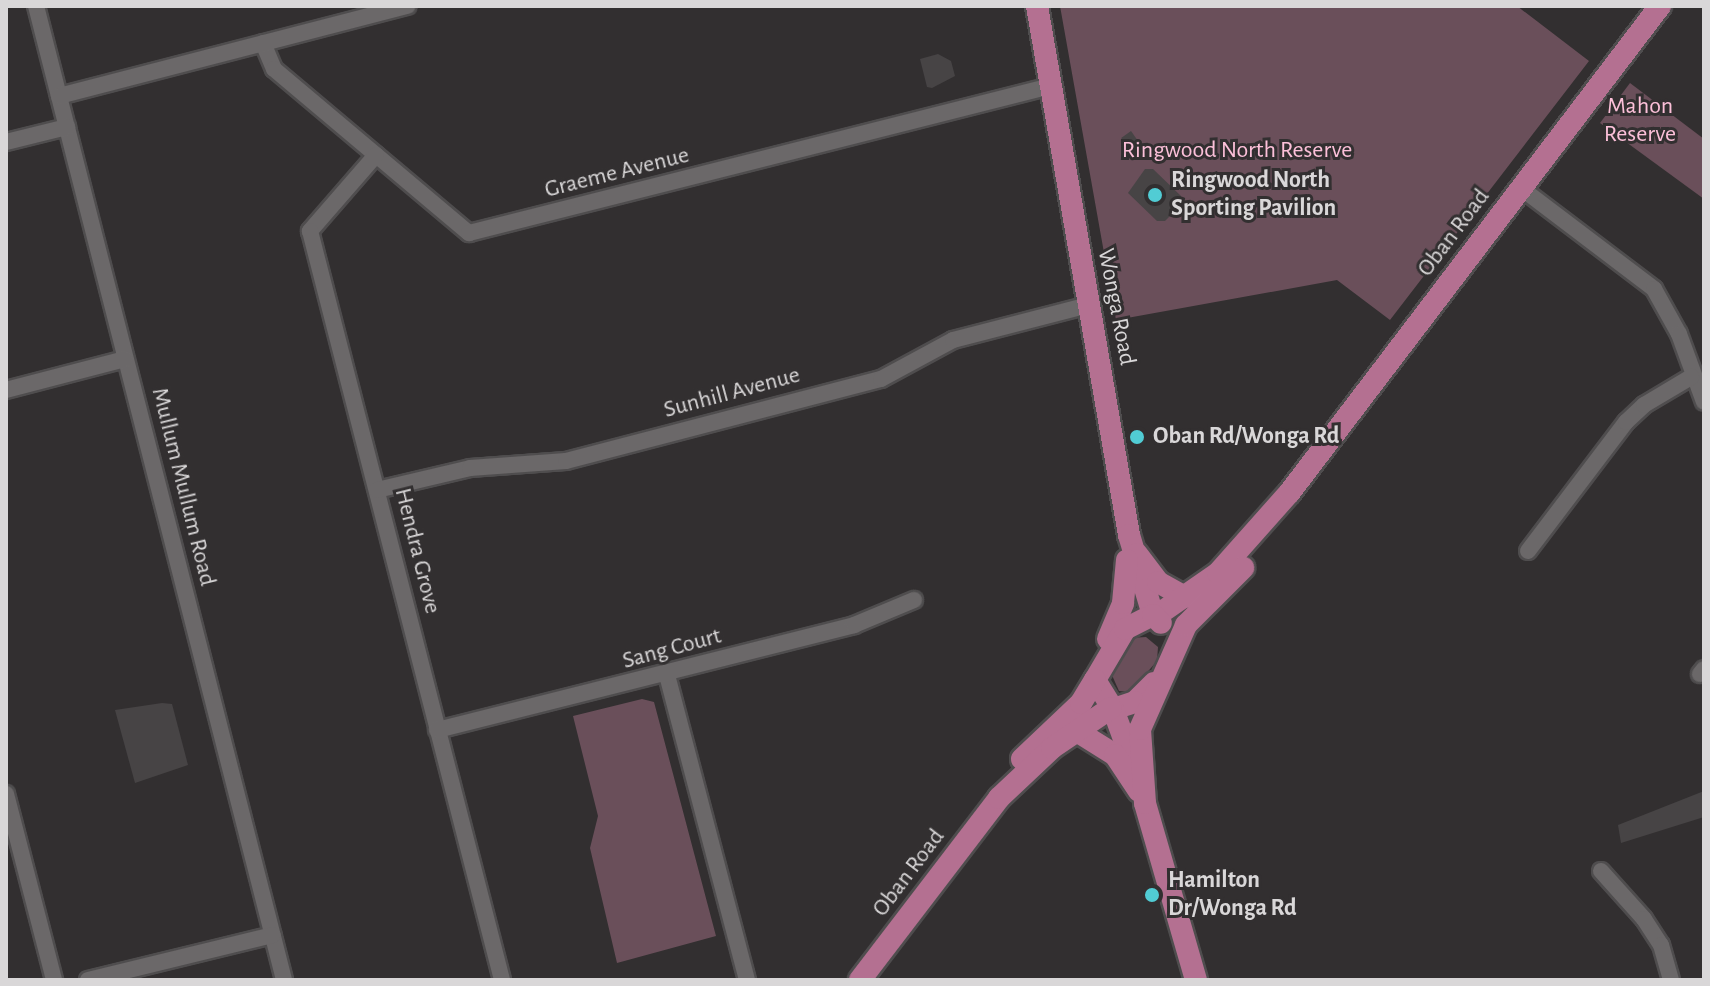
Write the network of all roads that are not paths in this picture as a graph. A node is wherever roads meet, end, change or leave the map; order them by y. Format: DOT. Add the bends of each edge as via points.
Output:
graph roads {
  1 [pos="36,6"];
  2 [pos="408,6"];
  3 [pos="1037,6"];
  4 [pos="1660,6"];
  5 [pos="263,43"];
  6 [pos="1051,86"];
  7 [pos="59,96"];
  8 [pos="67,127"];
  9 [pos="6,142"];
  10 [pos="376,155"];
  11 [pos="1521,188"];
  12 [pos="1088,305"];
  13 [pos="125,359"];
  14 [pos="1691,377"];
  15 [pos="6,390"];
  16 [pos="1704,402"];
  17 [pos="377,490"];
  18 [pos="1290,492"];
  19 [pos="1130,539"];
  20 [pos="1528,551"];
  21 [pos="1185,597"];
  22 [pos="914,600"];
  23 [pos="1155,615"];
  24 [pos="1172,655"];
  25 [pos="667,675"];
  26 [pos="1096,679"];
  27 [pos="1112,709"];
  28 [pos="437,730"];
  29 [pos="1075,730"];
  30 [pos="6,794"];
  31 [pos="1144,796"];
  32 [pos="999,798"];
  33 [pos="1601,871"];
  34 [pos="273,935"];
  35 [pos="54,980"];
  36 [pos="88,980"];
  37 [pos="284,980"];
  38 [pos="502,980"];
  39 [pos="747,980"];
  40 [pos="860,980"];
  41 [pos="1196,980"];
  42 [pos="1671,980"];
  1 -- 7 [label="street, Mullum Mullum Road"];
  2 -- 5 [label="street"];
  3 -- 6 [label="main road, Wonga Road"];
  4 -- 11 [label="main road, Oban Road"];
  5 -- 7 [label="street"];
  5 -- 10 [label="street, Graeme Avenue" via="274,69"];
  6 -- 10 [label="street, Graeme Avenue" via="480,233 469,233"];
  6 -- 12 [label="main road, Wonga Road"];
  7 -- 8 [label="street, Mullum Mullum Road"];
  8 -- 9 [label="street"];
  8 -- 13 [label="street, Mullum Mullum Road"];
  10 -- 17 [label="street, Hendra Grove" via="310,231"];
  11 -- 14 [label="street" via="1654,289 1679,334"];
  11 -- 18 [label="main road, Oban Road"];
  12 -- 17 [label="street, Sunhill Avenue" via="953,340 881,379 566,461 470,468"];
  12 -- 19 [label="main road, Wonga Road" via="1117,443"];
  13 -- 15 [label="street"];
  13 -- 34 [label="street, Mullum Mullum Road"];
  14 -- 16 [label="street"];
  14 -- 20 [label="street" via="1626,422"];
  17 -- 28 [label="street, Hendra Grove"];
  18 -- 21 [label="main road, Oban Road" via="1231,560"];
  18 -- 24 [label="main road, Oban Road" via="1247,563 1189,621"];
  19 -- 21 [label="main road" via="1158,582"];
  19 -- 23 [label="main road, Wonga Road"];
  19 -- 26 [label="main road" via="1123,603"];
  21 -- 23 [label="main road, Oban Road"];
  22 -- 25 [label="street, Sang Court" via="854,625"];
  23 -- 24 [label="main road, Wonga Road"];
  23 -- 26 [label="main road, Oban Road" via="1122,632"];
  24 -- 27 [label="main road, Oban Road" via="1143,696"];
  24 -- 31 [label="main road" via="1140,729"];
  25 -- 28 [label="street, Sang Court"];
  25 -- 39 [label="street"];
  26 -- 27 [label="main road"];
  26 -- 32 [label="main road, Oban Road" via="1081,703 1024,756"];
  27 -- 29 [label="main road, Oban Road"];
  27 -- 31 [label="main road"];
  28 -- 38 [label="street, Hendra Grove"];
  29 -- 31 [label="main road" via="1118,758"];
  29 -- 32 [label="main road, Oban Road"];
  30 -- 35 [label="street"];
  31 -- 41 [label="main road"];
  32 -- 40 [label="main road, Oban Road"];
  33 -- 42 [label="street" via="1661,945"];
  34 -- 36 [label="street"];
  34 -- 37 [label="street, Mullum Mullum Road"];
}
